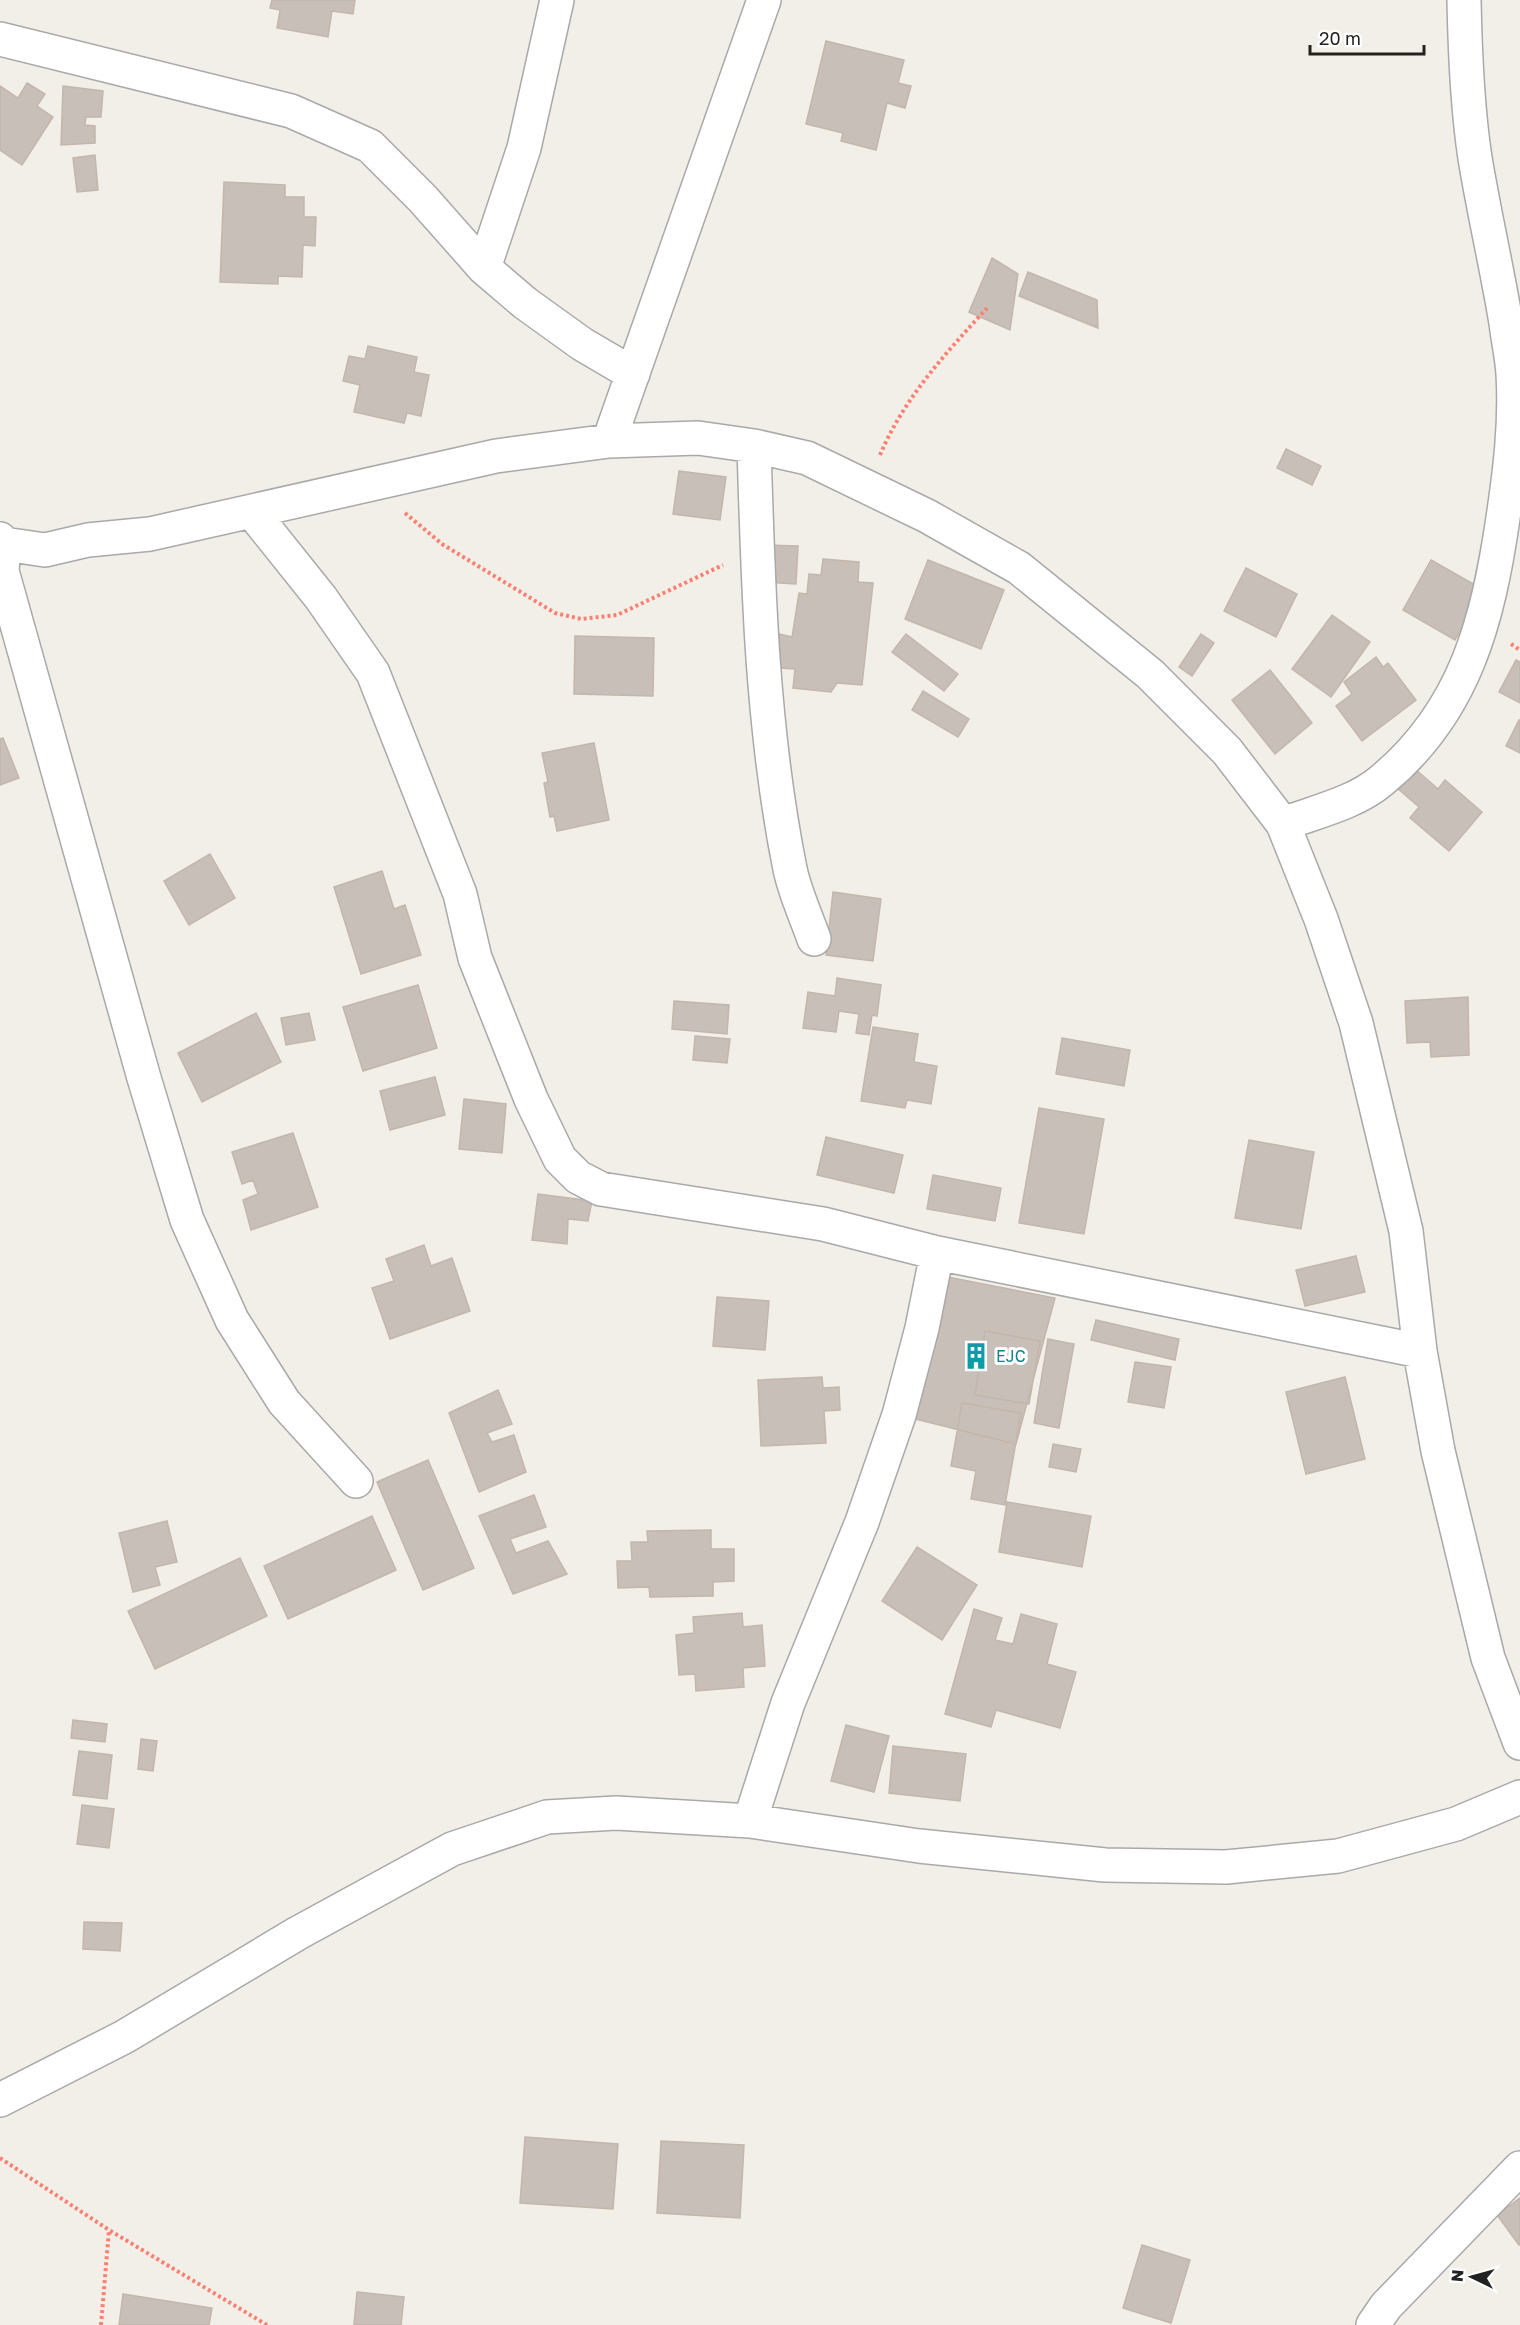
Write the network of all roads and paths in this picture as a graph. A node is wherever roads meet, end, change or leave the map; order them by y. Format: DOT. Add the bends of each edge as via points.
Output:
graph roads {
  1 [pos="557,0"];
  2 [pos="764,0"];
  3 [pos="1464,0"];
  4 [pos="0,39"];
  5 [pos="484,268"];
  6 [pos="987,308"];
  7 [pos="633,374"];
  8 [pos="609,441"];
  9 [pos="754,446"];
  10 [pos="370,484"];
  11 [pos="867,486"];
  12 [pos="253,513"];
  13 [pos="757,549"];
  14 [pos="2,557"];
  15 [pos="1508,568"];
  16 [pos="1283,824"];
  17 [pos="814,939"];
  18 [pos="937,1253"];
  19 [pos="1420,1351"];
  20 [pos="356,1481"];
  21 [pos="1520,1743"];
  22 [pos="1520,1797"];
  23 [pos="750,1821"];
  24 [pos="0,2100"];
  25 [pos="0,2158"];
  26 [pos="1520,2168"];
  27 [pos="109,2230"];
  28 [pos="101,2325"];
  29 [pos="267,2325"];
  30 [pos="1373,2325"];
  1 -- 5 [label="street" via="524,148"];
  2 -- 7 [label="street"];
  3 -- 15 [label="street" via="1475,156 1513,373"];
  4 -- 5 [label="street" via="291,111 370,146"];
  5 -- 7 [label="street" via="544,317"];
  6 -- 11 [label="path" via="934,365 911,399 886,440"];
  7 -- 8 [label="street"];
  8 -- 9 [label="street" via="698,438"];
  8 -- 10 [label="street" via="496,456"];
  9 -- 11 [label="street" via="807,458"];
  9 -- 13 [label="street"];
  10 -- 12 [label="street"];
  10 -- 13 [label="path" via="442,544 555,613 580,619 617,615"];
  11 -- 16 [label="street" via="1019,568 1150,674 1227,751"];
  12 -- 14 [label="street"];
  12 -- 18 [label="street" via="321,598 373,673 460,894 475,958 531,1099 560,1159 578,1177 601,1189 823,1224"];
  13 -- 17 [label="street" via="759,618 774,761 791,871"];
  14 -- 20 [label="street" via="187,1220 232,1320 284,1402"];
  15 -- 16 [label="street" via="1455,693 1420,745 1379,783"];
  16 -- 19 [label="street" via="1356,1023 1406,1231"];
  18 -- 19 [label="street"];
  18 -- 23 [label="street" via="899,1415 862,1522 788,1703"];
  19 -- 21 [label="street" via="1438,1451 1488,1658"];
  22 -- 23 [label="street" via="1456,1824 1338,1856 1226,1867 1105,1865 919,1846"];
  23 -- 24 [label="street" via="616,1813 547,1817 452,1849 298,1933 124,2037"];
  25 -- 27 [label="path"];
  26 -- 30 [label="street" via="1386,2306"];
  27 -- 28 [label="path"];
  27 -- 29 [label="path"];
}
